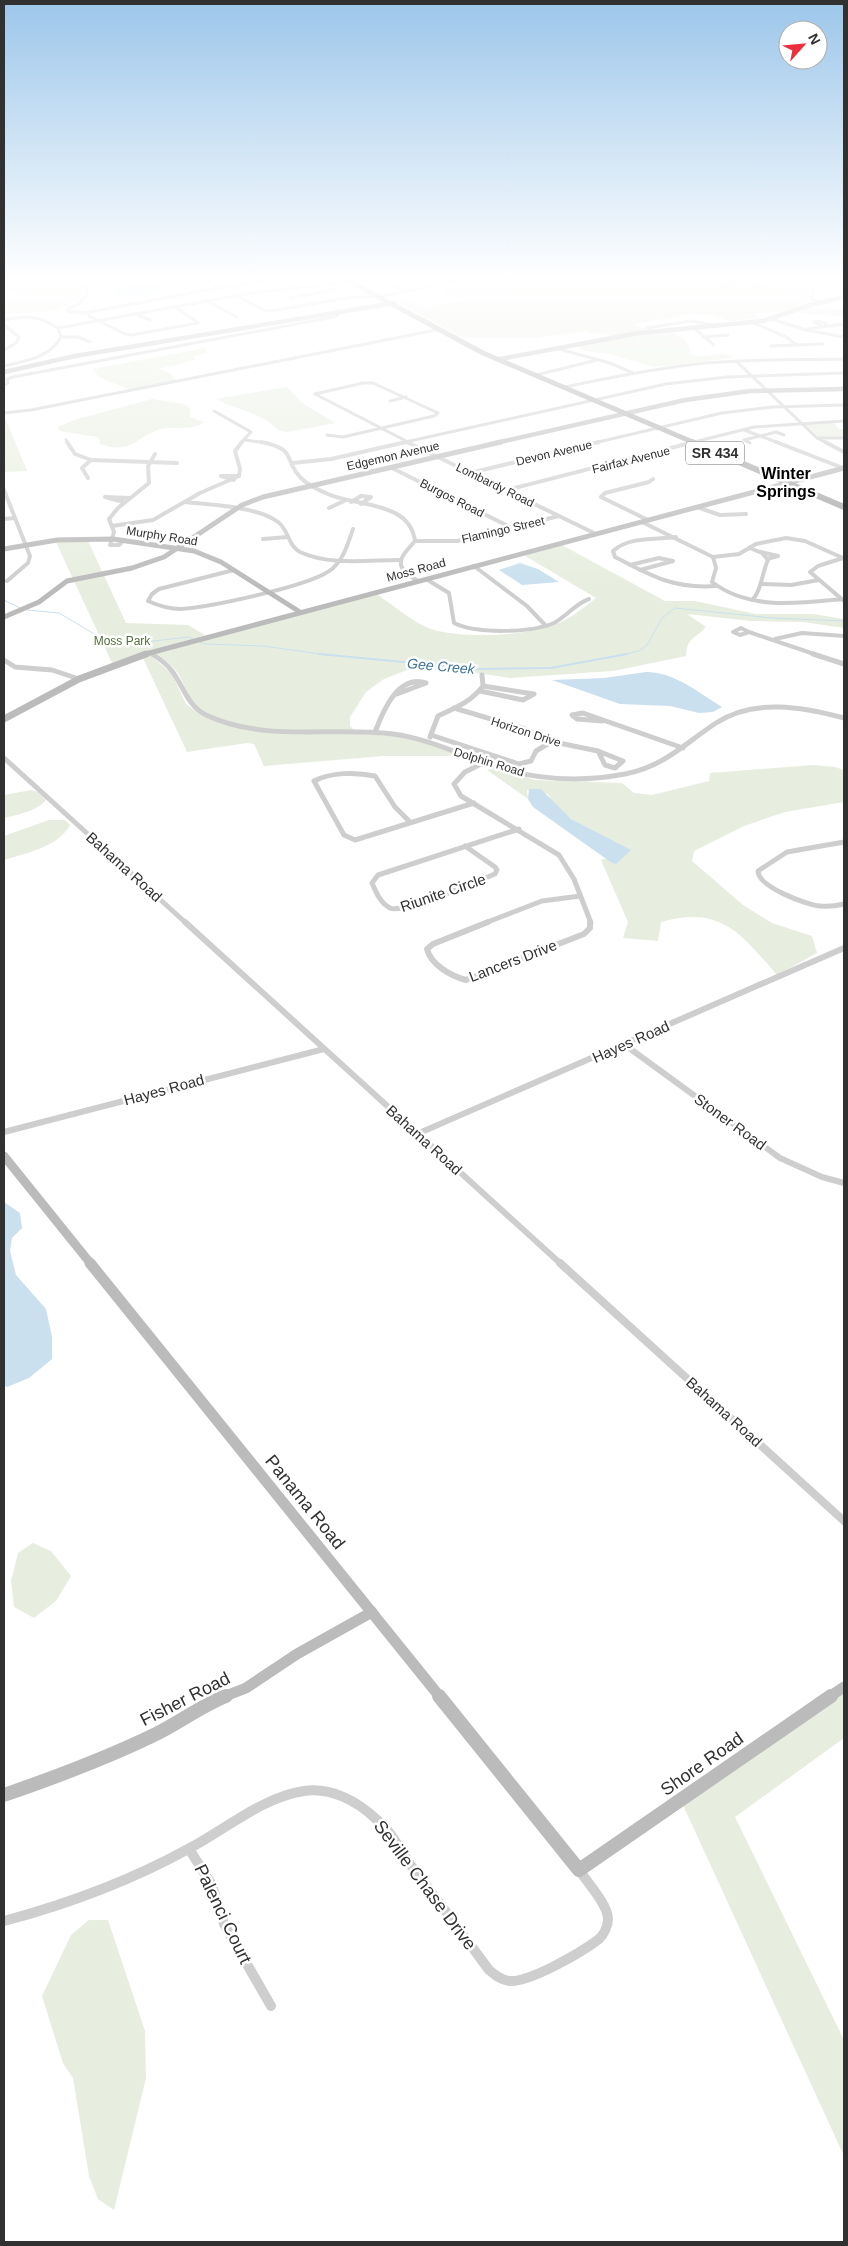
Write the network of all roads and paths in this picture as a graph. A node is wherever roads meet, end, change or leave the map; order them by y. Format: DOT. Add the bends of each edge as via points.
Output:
graph roads {
  1 [pos="178,381"];
  2 [pos="551,381"];
  3 [pos="593,381"];
  4 [pos="695,381"];
  5 [pos="757,381"];
  6 [pos="565,387"];
  7 [pos="844,389"];
  8 [pos="767,390"];
  9 [pos="406,397"];
  10 [pos="594,400"];
  11 [pos="390,401"];
  12 [pos="844,405"];
  13 [pos="783,406"];
  14 [pos="214,411"];
  15 [pos="4,413"];
  16 [pos="626,414"];
  17 [pos="844,421"];
  18 [pos="800,422"];
  19 [pos="380,428"];
  20 [pos="658,428"];
  21 [pos="766,428"];
  22 [pos="744,430"];
  23 [pos="776,432"];
  24 [pos="784,435"];
  25 [pos="327,436"];
  26 [pos="733,436"];
  27 [pos="759,436"];
  28 [pos="817,438"];
  29 [pos="844,438"];
  30 [pos="66,440"];
  31 [pos="245,440"];
  32 [pos="744,440"];
  33 [pos="407,442"];
  34 [pos="750,442"];
  35 [pos="693,443"];
  36 [pos="844,452"];
  37 [pos="155,454"];
  38 [pos="438,457"];
  39 [pos="91,460"];
  40 [pos="150,460"];
  41 [pos="177,463"];
  42 [pos="292,463"];
  43 [pos="392,468"];
  44 [pos="844,468"];
  45 [pos="470,472"];
  46 [pos="239,476"];
  47 [pos="88,478"];
  48 [pos="653,479"];
  49 [pos="234,480"];
  50 [pos="786,484"];
  51 [pos="314,485"];
  52 [pos="4,490"];
  53 [pos="507,490"];
  54 [pos="130,498"];
  55 [pos="349,501"];
  56 [pos="124,502"];
  57 [pos="185,502"];
  58 [pos="361,504"];
  59 [pos="697,507"];
  60 [pos="844,507"];
  61 [pos="329,508"];
  62 [pos="235,510"];
  63 [pos="844,511"];
  64 [pos="746,514"];
  65 [pos="559,516"];
  66 [pos="15,518"];
  67 [pos="4,519"];
  68 [pos="645,521"];
  69 [pos="112,526"];
  70 [pos="512,528"];
  71 [pos="353,529"];
  72 [pos="596,534"];
  73 [pos="288,537"];
  74 [pos="676,537"];
  75 [pos="113,539"];
  76 [pos="263,539"];
  77 [pos="416,541"];
  78 [pos="26,544"];
  79 [pos="178,548"];
  80 [pos="750,548"];
  81 [pos="4,549"];
  82 [pos="761,552"];
  83 [pos="713,557"];
  84 [pos="844,558"];
  85 [pos="341,559"];
  86 [pos="767,559"];
  87 [pos="399,560"];
  88 [pos="630,565"];
  89 [pos="474,566"];
  90 [pos="234,570"];
  91 [pos="640,570"];
  92 [pos="426,579"];
  93 [pos="819,580"];
  94 [pos="7,581"];
  95 [pos="418,581"];
  96 [pos="762,584"];
  97 [pos="716,586"];
  98 [pos="267,590"];
  99 [pos="589,599"];
  100 [pos="752,600"];
  101 [pos="844,600"];
  102 [pos="300,612"];
  103 [pos="4,617"];
  104 [pos="546,626"];
  105 [pos="749,632"];
  106 [pos="844,636"];
  107 [pos="202,638"];
  108 [pos="775,639"];
  109 [pos="189,641"];
  110 [pos="150,652"];
  111 [pos="4,660"];
  112 [pos="844,664"];
  113 [pos="482,675"];
  114 [pos="79,679"];
  115 [pos="483,686"];
  116 [pos="480,691"];
  117 [pos="397,694"];
  118 [pos="454,708"];
  119 [pos="844,718"];
  120 [pos="4,719"];
  121 [pos="602,721"];
  122 [pos="375,732"];
  123 [pos="431,735"];
  124 [pos="426,741"];
  125 [pos="551,742"];
  126 [pos="683,748"];
  127 [pos="598,750"];
  128 [pos="495,757"];
  129 [pos="4,758"];
  130 [pos="484,763"];
  131 [pos="474,803"];
  132 [pos="410,822"];
  133 [pos="520,829"];
  134 [pos="844,842"];
  135 [pos="464,846"];
  136 [pos="580,896"];
  137 [pos="844,904"];
  138 [pos="844,948"];
  139 [pos="625,1045"];
  140 [pos="324,1048"];
  141 [pos="4,1132"];
  142 [pos="417,1134"];
  143 [pos="4,1156"];
  144 [pos="844,1183"];
  145 [pos="844,1521"];
  146 [pos="372,1612"];
  147 [pos="844,1687"];
  148 [pos="4,1795"];
  149 [pos="189,1849"];
  150 [pos="579,1870"];
  151 [pos="4,1921"];
  152 [pos="271,2006"];
  1 -- 15 [label="street"];
  2 -- 6 [label="main road, SR 434"];
  3 -- 6 [label="street"];
  4 -- 10 [label="street"];
  5 -- 8 [label="street"];
  6 -- 10 [label="main road, SR 434"];
  7 -- 8 [label="street, Edgemon Avenue"];
  8 -- 13 [label="street"];
  8 -- 16 [label="street, Edgemon Avenue" via="701,397"];
  9 -- 11 [label="street"];
  9 -- 19 [label="street" via="439,414"];
  9 -- 19 [label="street, Lombardy Road" via="370,382 316,394"];
  10 -- 16 [label="main road, SR 434"];
  10 -- 33 [label="street"];
  12 -- 13 [label="street, Devon Avenue"];
  13 -- 18 [label="street"];
  13 -- 20 [label="street, Devon Avenue" via="722,413"];
  14 -- 31 [label="street" via="250,430 251,434"];
  16 -- 20 [label="main road, SR 434"];
  16 -- 38 [label="street, Edgemon Avenue"];
  17 -- 18 [label="street, Fairfax Avenue"];
  18 -- 22 [label="street, Fairfax Avenue"];
  18 -- 28 [label="street"];
  19 -- 25 [label="street" via="343,437"];
  19 -- 33 [label="street, Lombardy Road"];
  20 -- 35 [label="main road, SR 434"];
  20 -- 45 [label="street, Devon Avenue"];
  21 -- 23 [label="street"];
  22 -- 27 [label="street"];
  22 -- 35 [label="street, Fairfax Avenue"];
  23 -- 24 [label="street"];
  23 -- 27 [label="street"];
  26 -- 32 [label="street"];
  27 -- 32 [label="street"];
  27 -- 44 [label="street"];
  28 -- 29 [label="street"];
  28 -- 36 [label="street"];
  30 -- 39 [label="street" via="78,455"];
  31 -- 42 [label="street" via="283,450"];
  31 -- 46 [label="street" via="235,451"];
  32 -- 34 [label="street"];
  33 -- 38 [label="street, Lombardy Road"];
  33 -- 42 [label="street" via="331,459"];
  35 -- 50 [label="main road, SR 434"];
  35 -- 53 [label="street, Fairfax Avenue"];
  37 -- 40 [label="street"];
  38 -- 43 [label="street, Edgemon Avenue"];
  38 -- 45 [label="street, Lombardy Road"];
  39 -- 40 [label="street"];
  39 -- 47 [label="street" via="82,468"];
  40 -- 41 [label="street"];
  40 -- 54 [label="street" via="149,483"];
  42 -- 51 [label="street" via="301,478"];
  43 -- 51 [label="street, Edgemon Avenue"];
  43 -- 70 [label="street, Burgos Road"];
  44 -- 50 [label="street, Moss Road"];
  45 -- 53 [label="street, Lombardy Road"];
  46 -- 49 [label="street"];
  46 -- 49 [label="street" via="221,476"];
  48 -- 68 [label="street" via="601,497"];
  49 -- 57 [label="street"];
  50 -- 59 [label="street, Moss Road"];
  50 -- 60 [label="main road, SR 434"];
  50 -- 63 [label="main road, SR 434"];
  51 -- 55 [label="street"];
  51 -- 62 [label="street, Edgemon Avenue" via="252,500"];
  52 -- 66 [label="street"];
  53 -- 65 [label="street, Lombardy Road"];
  54 -- 56 [label="street"];
  54 -- 56 [label="street" via="105,497"];
  55 -- 58 [label="street"];
  55 -- 58 [label="street" via="361,496 371,497"];
  55 -- 61 [label="street"];
  56 -- 69 [label="street" via="109,518"];
  57 -- 62 [label="street"];
  57 -- 69 [label="street" via="153,520"];
  58 -- 77 [label="street" via="403,516 410,522"];
  59 -- 64 [label="street" via="720,515"];
  59 -- 68 [label="street, Moss Road"];
  62 -- 73 [label="street" via="273,519 284,528"];
  62 -- 79 [label="street, Edgemon Avenue"];
  65 -- 70 [label="street, Flamingo Street"];
  65 -- 72 [label="street, Lombardy Road"];
  66 -- 67 [label="street"];
  66 -- 78 [label="street"];
  68 -- 72 [label="street, Moss Road"];
  68 -- 74 [label="street"];
  69 -- 75 [label="street"];
  70 -- 77 [label="street, Flamingo Street" via="457,541"];
  71 -- 85 [label="street"];
  72 -- 89 [label="street, Moss Road"];
  73 -- 76 [label="street"];
  73 -- 85 [label="street" via="299,552 318,558"];
  74 -- 83 [label="street"];
  74 -- 88 [label="street" via="638,540 616,547 613,551 615,557"];
  75 -- 78 [label="street, Murphy Road"];
  75 -- 79 [label="street, Murphy Road"];
  77 -- 87 [label="street"];
  78 -- 81 [label="street, Murphy Road"];
  78 -- 94 [label="street" via="30,556 28,563"];
  79 -- 90 [label="street, Murphy Road" via="210,556"];
  79 -- 103 [label="street, Edgemon Avenue" via="142,565 67,580 39,602"];
  80 -- 82 [label="street"];
  80 -- 83 [label="street" via="739,554"];
  80 -- 84 [label="street" via="768,541 794,538"];
  82 -- 86 [label="street"];
  82 -- 86 [label="street" via="778,556"];
  83 -- 97 [label="street" via="716,568 712,582"];
  84 -- 93 [label="street" via="813,569 810,574"];
  85 -- 87 [label="street"];
  85 -- 98 [label="street" via="325,575"];
  86 -- 96 [label="street" via="761,572"];
  87 -- 95 [label="street" via="403,571"];
  88 -- 91 [label="street"];
  88 -- 91 [label="street" via="671,558 672,561"];
  89 -- 92 [label="street, Moss Road"];
  89 -- 104 [label="street" via="527,606"];
  90 -- 98 [label="street, Murphy Road"];
  90 -- 98 [label="street" via="159,589 148,601 161,609 188,610"];
  91 -- 97 [label="street" via="671,586"];
  92 -- 95 [label="street, Moss Road"];
  92 -- 104 [label="street" via="449,594 451,615 458,626 523,629"];
  93 -- 96 [label="street" via="791,585"];
  93 -- 101 [label="street"];
  95 -- 102 [label="street, Moss Road"];
  96 -- 100 [label="street" via="757,597"];
  97 -- 100 [label="street"];
  98 -- 102 [label="street, Murphy Road"];
  99 -- 104 [label="street" via="576,604 562,618"];
  100 -- 101 [label="street" via="789,603"];
  102 -- 107 [label="street, Moss Road"];
  105 -- 108 [label="street"];
  106 -- 108 [label="street" via="799,632"];
  107 -- 109 [label="street, Moss Road"];
  108 -- 112 [label="street"];
  109 -- 110 [label="street, Moss Road"];
  110 -- 114 [label="street, Moss Road"];
  110 -- 122 [label="street, Dolphin Road" via="175,674 189,703 219,720 269,730"];
  111 -- 114 [label="street" via="16,666 52,670"];
  113 -- 115 [label="street"];
  114 -- 120 [label="street, Moss Road"];
  115 -- 116 [label="street"];
  115 -- 116 [label="street" via="534,694 523,700"];
  116 -- 118 [label="street" via="472,700"];
  117 -- 117 [label="street" via="422,686 426,683 423,680 411,681 404,684"];
  117 -- 122 [label="street" via="384,708"];
  118 -- 123 [label="street" via="438,716"];
  118 -- 125 [label="street, Horizon Drive" via="522,728"];
  119 -- 126 [label="street, Dolphin Road" via="800,708 746,711 722,719"];
  121 -- 121 [label="street" via="583,713 572,715 577,719"];
  121 -- 126 [label="street"];
  122 -- 124 [label="street, Dolphin Road"];
  123 -- 124 [label="street"];
  123 -- 128 [label="street"];
  124 -- 130 [label="street, Dolphin Road"];
  125 -- 127 [label="street, Horizon Drive"];
  125 -- 128 [label="street" via="536,751 527,764"];
  126 -- 130 [label="street, Dolphin Road" via="668,759 647,767 595,777 537,776"];
  127 -- 127 [label="street, Horizon Drive" via="619,758 622,764 615,768 605,766"];
  128 -- 130 [label="street"];
  129 -- 140 [label="street, Bahama Road"];
  130 -- 131 [label="street, Lancers Drive" via="460,776 454,784 457,792"];
  131 -- 132 [label="street"];
  131 -- 133 [label="street, Lancers Drive"];
  132 -- 132 [label="street" via="364,838 347,838 314,780 325,776 375,776 395,807"];
  133 -- 135 [label="street, Riunite Circle"];
  133 -- 136 [label="street, Lancers Drive" via="559,855"];
  134 -- 137 [label="street" via="791,849 775,856 758,871 762,880 803,904 826,908"];
  135 -- 135 [label="street, Riunite Circle" via="374,878 372,884 382,904 392,910 404,909 495,874 495,867"];
  136 -- 136 [label="street, Lancers Drive" via="591,924 588,931 472,978 459,980 453,977 427,954 427,949 433,944 542,902"];
  138 -- 139 [label="street, Hayes Road"];
  139 -- 142 [label="street, Hayes Road"];
  139 -- 144 [label="street, Stoner Road" via="780,1158"];
  140 -- 141 [label="street, Hayes Road"];
  140 -- 142 [label="street, Bahama Road"];
  142 -- 145 [label="street, Bahama Road"];
  143 -- 146 [label="street, Panama Road"];
  146 -- 148 [label="street, Fisher Road" via="297,1654 246,1688 205,1704 157,1733 74,1771"];
  146 -- 150 [label="street, Panama Road"];
  147 -- 150 [label="street, Shore Road"];
  149 -- 150 [label="street, Seville Chase Drive" via="276,1800 298,1792 318,1790 340,1795 378,1820 489,1970 509,1981 530,1977 599,1939 607,1930 607,1912"];
  149 -- 151 [label="street, Seville Chase Drive" via="100,1890"];
  149 -- 152 [label="street, Palenci Court" via="212,1885 224,1924"];
}
